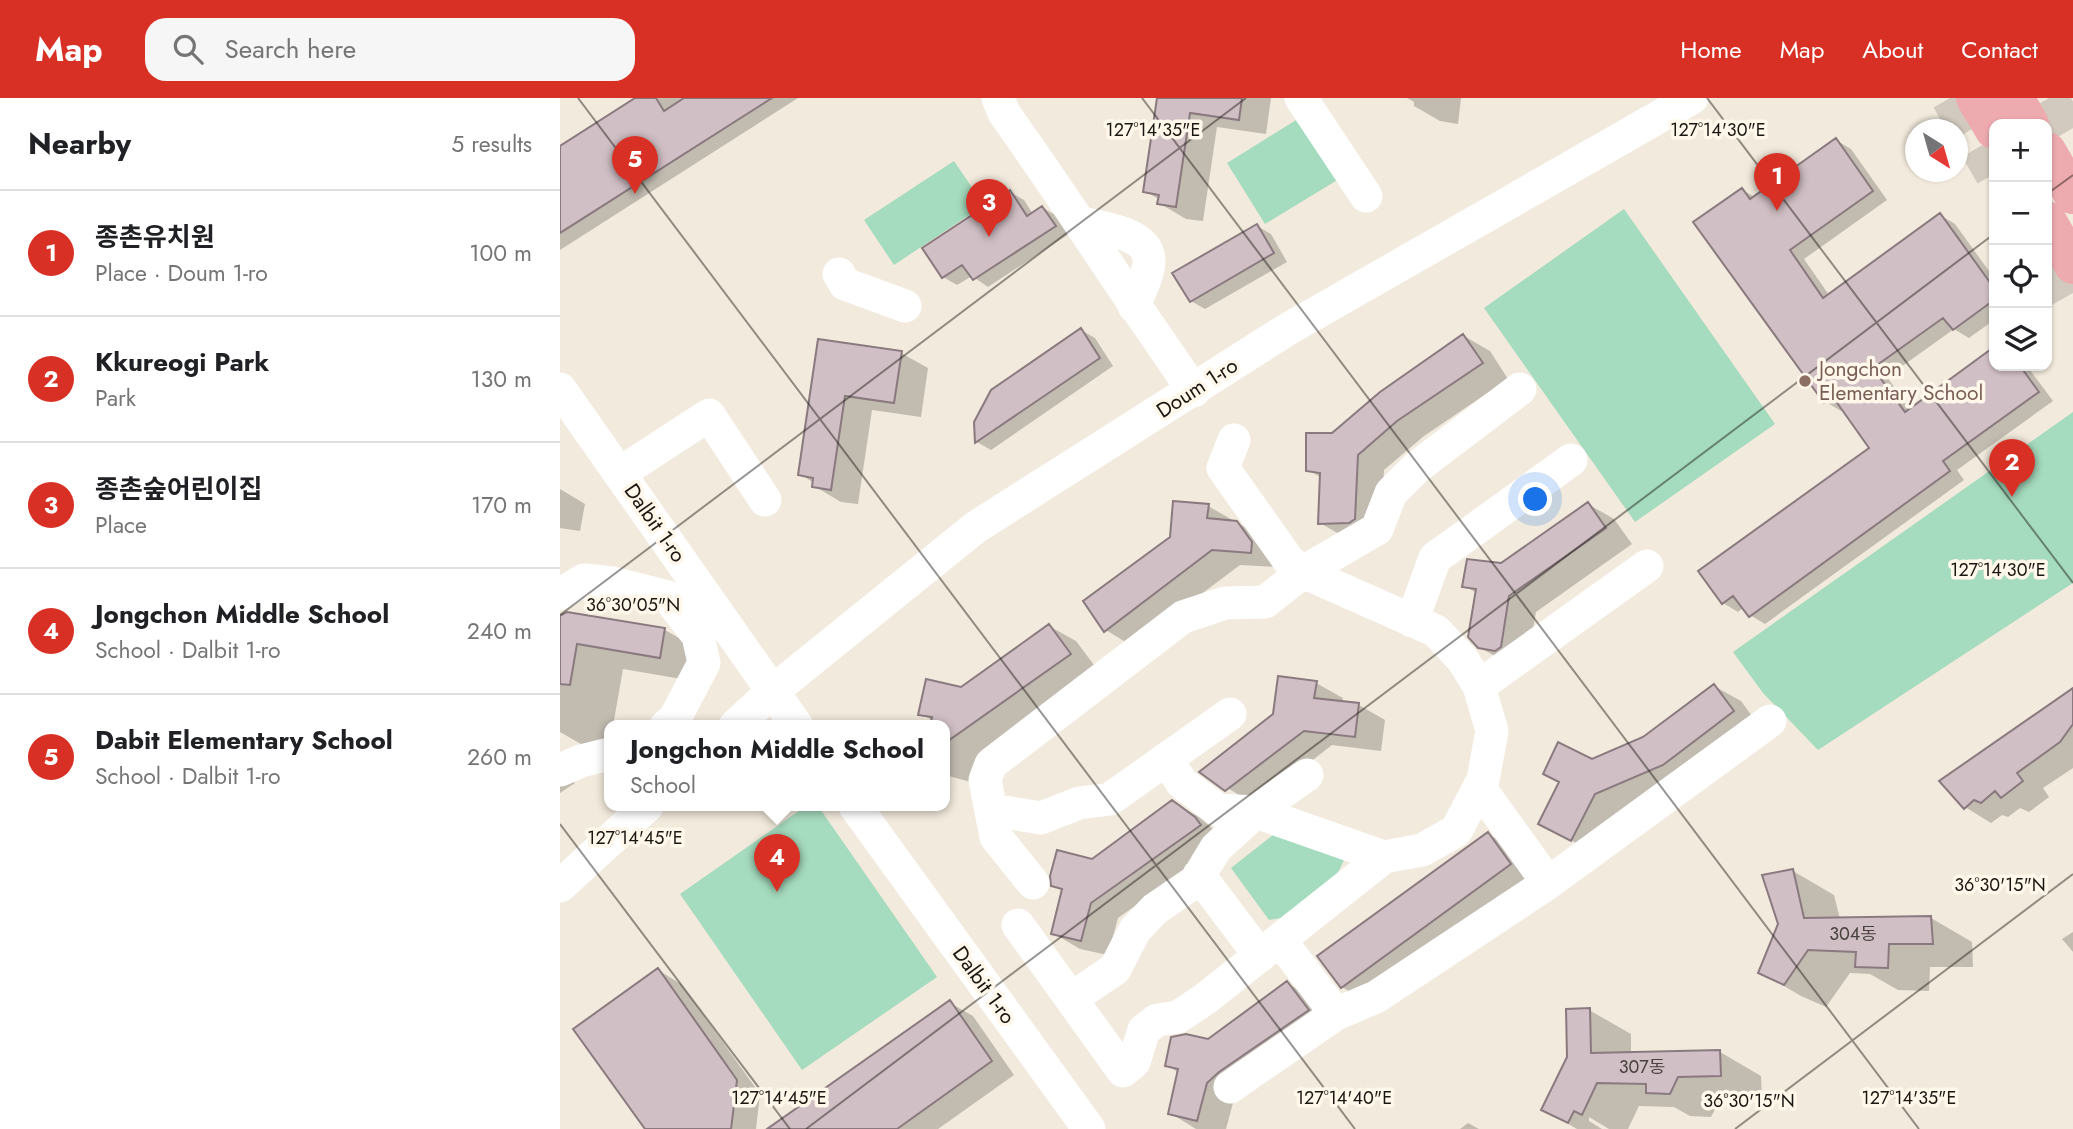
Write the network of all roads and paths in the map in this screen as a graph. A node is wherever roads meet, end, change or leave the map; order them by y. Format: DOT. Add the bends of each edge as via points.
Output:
graph roads {
  1 [pos="998,98"];
  2 [pos="1301,98"];
  3 [pos="1692,98"];
  4 [pos="1975,98"];
  5 [pos="2015,98"];
  6 [pos="2028,119"];
  7 [pos="1989,122"];
  8 [pos="2052,159"];
  9 [pos="2073,195"];
  10 [pos="1366,196"];
  11 [pos="2052,229"];
  12 [pos="2073,265"];
  13 [pos="839,274"];
  14 [pos="905,306"];
  15 [pos="560,389"];
  16 [pos="1520,389"];
  17 [pos="1194,390"];
  18 [pos="1234,440"];
  19 [pos="1572,460"];
  20 [pos="620,473"];
  21 [pos="765,500"];
  22 [pos="1647,566"];
  23 [pos="1303,572"];
  24 [pos="560,594"];
  25 [pos="1412,621"];
  26 [pos="1479,686"];
  27 [pos="773,691"];
  28 [pos="1230,714"];
  29 [pos="674,720"];
  30 [pos="742,720"];
  31 [pos="793,720"];
  32 [pos="1770,722"];
  33 [pos="604,755"];
  34 [pos="1166,759"];
  35 [pos="560,770"];
  36 [pos="1307,775"];
  37 [pos="1479,787"];
  38 [pos="991,810"];
  39 [pos="642,811"];
  40 [pos="859,811"];
  41 [pos="1256,812"];
  42 [pos="1384,857"];
  43 [pos="1199,875"];
  44 [pos="1033,883"];
  45 [pos="1548,883"];
  46 [pos="560,886"];
  47 [pos="1018,925"];
  48 [pos="1270,948"];
  49 [pos="1072,998"];
  50 [pos="1336,1014"];
  51 [pos="1230,1087"];
  52 [pos="1089,1129"];
  1 -- 17 [label="street"];
  2 -- 10 [label="street"];
  3 -- 17 [label="street, Doum 1-ro" via="1288,329"];
  4 -- 7 [label="main road"];
  5 -- 6 [label="main road"];
  8 -- 9 [label="main road"];
  11 -- 12 [label="main road"];
  13 -- 14 [label="street" via="845,284"];
  15 -- 20 [label="street, Dalbit 1-ro"];
  16 -- 23 [label="street" via="1417,467 1391,493 1377,529"];
  17 -- 27 [label="street, Doum 1-ro" via="976,527"];
  18 -- 23 [label="street" via="1223,468 1289,561"];
  19 -- 25 [label="street" via="1435,558"];
  20 -- 21 [label="street" via="709,415"];
  20 -- 27 [label="street, Dalbit 1-ro"];
  22 -- 26 [label="street"];
  23 -- 25 [label="street"];
  23 -- 38 [label="street" via="1265,602 1225,603 1183,617 991,764 985,780"];
  24 -- 29 [label="street" via="584,580 668,597 698,636 704,663"];
  25 -- 26 [label="street" via="1436,631"];
  26 -- 37 [label="street" via="1492,731"];
  27 -- 30 [label="street, Doum 1-ro"];
  27 -- 31 [label="street, Dalbit 1-ro"];
  28 -- 34 [label="street"];
  32 -- 45 [label="street"];
  33 -- 35 [label="street"];
  34 -- 38 [label="street" via="1110,799 1079,803 1041,818"];
  34 -- 41 [label="street" via="1182,783 1218,810"];
  36 -- 41 [label="street"];
  37 -- 42 [label="street" via="1456,831 1422,850"];
  37 -- 45 [label="street"];
  38 -- 44 [label="street" via="996,837"];
  39 -- 46 [label="street"];
  40 -- 52 [label="street, Dalbit 1-ro"];
  41 -- 42 [label="street"];
  41 -- 43 [label="street" via="1216,848"];
  42 -- 48 [label="street"];
  43 -- 48 [label="street"];
  43 -- 49 [label="street" via="1135,930 1115,969"];
  45 -- 50 [label="street" via="1376,997"];
  47 -- 49 [label="street"];
  48 -- 49 [label="street" via="1178,1017 1157,1020 1144,1030 1134,1062 1123,1070"];
  48 -- 50 [label="street"];
  50 -- 51 [label="street"];
}
